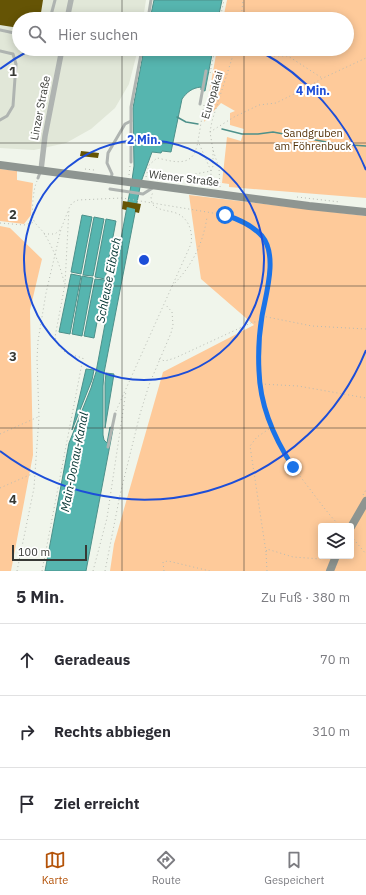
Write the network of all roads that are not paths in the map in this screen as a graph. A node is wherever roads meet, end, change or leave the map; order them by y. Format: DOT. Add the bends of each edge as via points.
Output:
graph roads {
  1 [pos="55,0"];
  2 [pos="71,0"];
  3 [pos="151,0"];
  4 [pos="52,12"];
  5 [pos="68,12"];
  6 [pos="149,12"];
  7 [pos="0,30"];
  8 [pos="12,33"];
  9 [pos="0,51"];
  10 [pos="12,54"];
  11 [pos="14,56"];
  12 [pos="61,56"];
  13 [pos="141,56"];
  14 [pos="206,71"];
  15 [pos="202,104"];
  16 [pos="0,120"];
  17 [pos="131,121"];
  18 [pos="131,162"];
  19 [pos="0,165"];
  20 [pos="40,174"];
  21 [pos="112,180"];
  22 [pos="157,185"];
  23 [pos="110,188"];
  24 [pos="366,212"];
  25 [pos="115,414"];
  26 [pos="108,447"];
  27 [pos="366,501"];
  28 [pos="353,523"];
  29 [pos="335,559"];
  30 [pos="330,571"];
  1 -- 4 [label="lane"];
  2 -- 5 [label="street"];
  3 -- 6 [label="lane"];
  7 -- 8 [label="lane"];
  9 -- 10 [label="lane"];
  11 -- 16 [label="lane" via="16,64 13,106 7,116"];
  12 -- 20 [label="street, Linzer Straße"];
  13 -- 17 [label="lane" via="131,107"];
  14 -- 15 [label="lane"];
  17 -- 18 [label="lane"];
  17 -- 21 [label="lane" via="125,124 108,153 107,163"];
  19 -- 20 [label="main road, Wiener Straße"];
  20 -- 21 [label="main road, Wiener Straße"];
  21 -- 22 [label="main road, Wiener Straße"];
  22 -- 23 [label="lane" via="143,194"];
  22 -- 24 [label="main road, Wiener Straße"];
  25 -- 26 [label="lane"];
  27 -- 28 [label="main road"];
  29 -- 30 [label="main road"];
}
